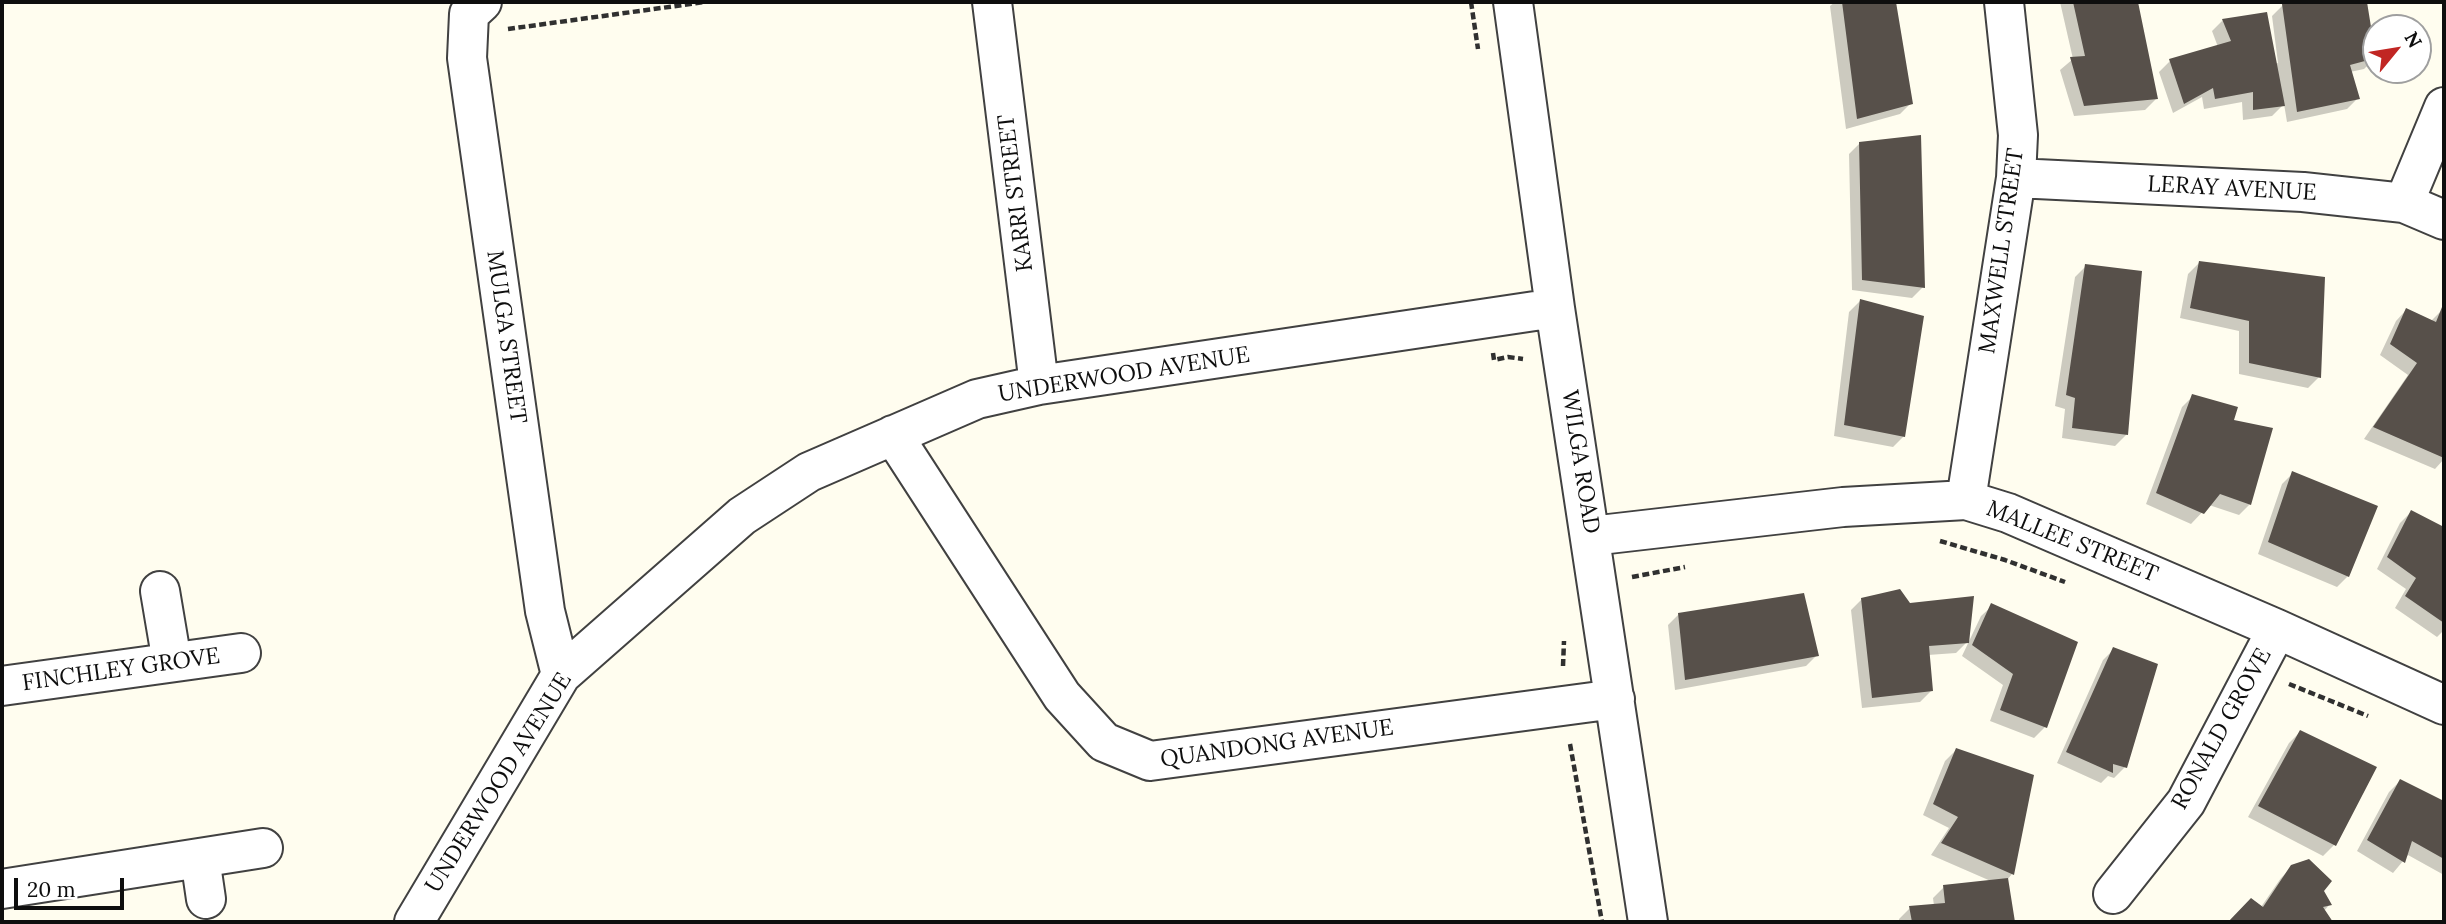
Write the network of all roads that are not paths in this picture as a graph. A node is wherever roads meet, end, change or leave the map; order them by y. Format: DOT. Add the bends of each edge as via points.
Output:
graph roads {
  1 [pos="992,2"];
  2 [pos="1513,2"];
  3 [pos="2004,2"];
  4 [pos="467,13"];
  5 [pos="2444,107"];
  6 [pos="2017,178"];
  7 [pos="2404,203"];
  8 [pos="2444,220"];
  9 [pos="1555,309"];
  10 [pos="1039,385"];
  11 [pos="893,435"];
  12 [pos="1966,500"];
  13 [pos="1591,536"];
  14 [pos="160,591"];
  15 [pos="2277,629"];
  16 [pos="241,653"];
  17 [pos="172,662"];
  18 [pos="561,675"];
  19 [pos="2,686"];
  20 [pos="1615,699"];
  21 [pos="2444,705"];
  22 [pos="263,848"];
  23 [pos="200,858"];
  24 [pos="2,889"];
  25 [pos="2113,894"];
  26 [pos="206,899"];
  27 [pos="414,922"];
  28 [pos="1648,922"];
  1 -- 10 [label="street, KARRI STREET"];
  2 -- 9 [label="street, WILGA ROAD"];
  3 -- 6 [label="street, MAXWELL STREET" via="2017,122"];
  4 -- 18 [label="street, MULGA STREET" via="467,58 545,611"];
  5 -- 7 [label="street"];
  6 -- 7 [label="street, LERAY AVENUE" via="2303,192"];
  6 -- 12 [label="street, MAXWELL STREET"];
  7 -- 8 [label="street, LERAY AVENUE"];
  9 -- 10 [label="street, UNDERWOOD AVENUE"];
  9 -- 13 [label="street, WILGA ROAD"];
  10 -- 11 [label="street, UNDERWOOD AVENUE" via="977,399"];
  11 -- 18 [label="street, UNDERWOOD AVENUE" via="809,472 742,516"];
  11 -- 20 [label="street, QUANDONG AVENUE" via="1062,696 1104,742 1150,761"];
  12 -- 13 [label="street, MALLEE STREET" via="1843,507"];
  12 -- 15 [label="street, MALLEE STREET" via="2008,513"];
  13 -- 20 [label="street, WILGA ROAD"];
  14 -- 17 [label="street"];
  15 -- 21 [label="street, MALLEE STREET"];
  15 -- 25 [label="street, RONALD GROVE" via="2186,802"];
  16 -- 17 [label="street, FINCHLEY GROVE"];
  17 -- 19 [label="street, FINCHLEY GROVE"];
  18 -- 27 [label="street, UNDERWOOD AVENUE"];
  20 -- 28 [label="street, WILGA ROAD"];
  22 -- 23 [label="street"];
  23 -- 24 [label="street"];
  23 -- 26 [label="street"];
}
